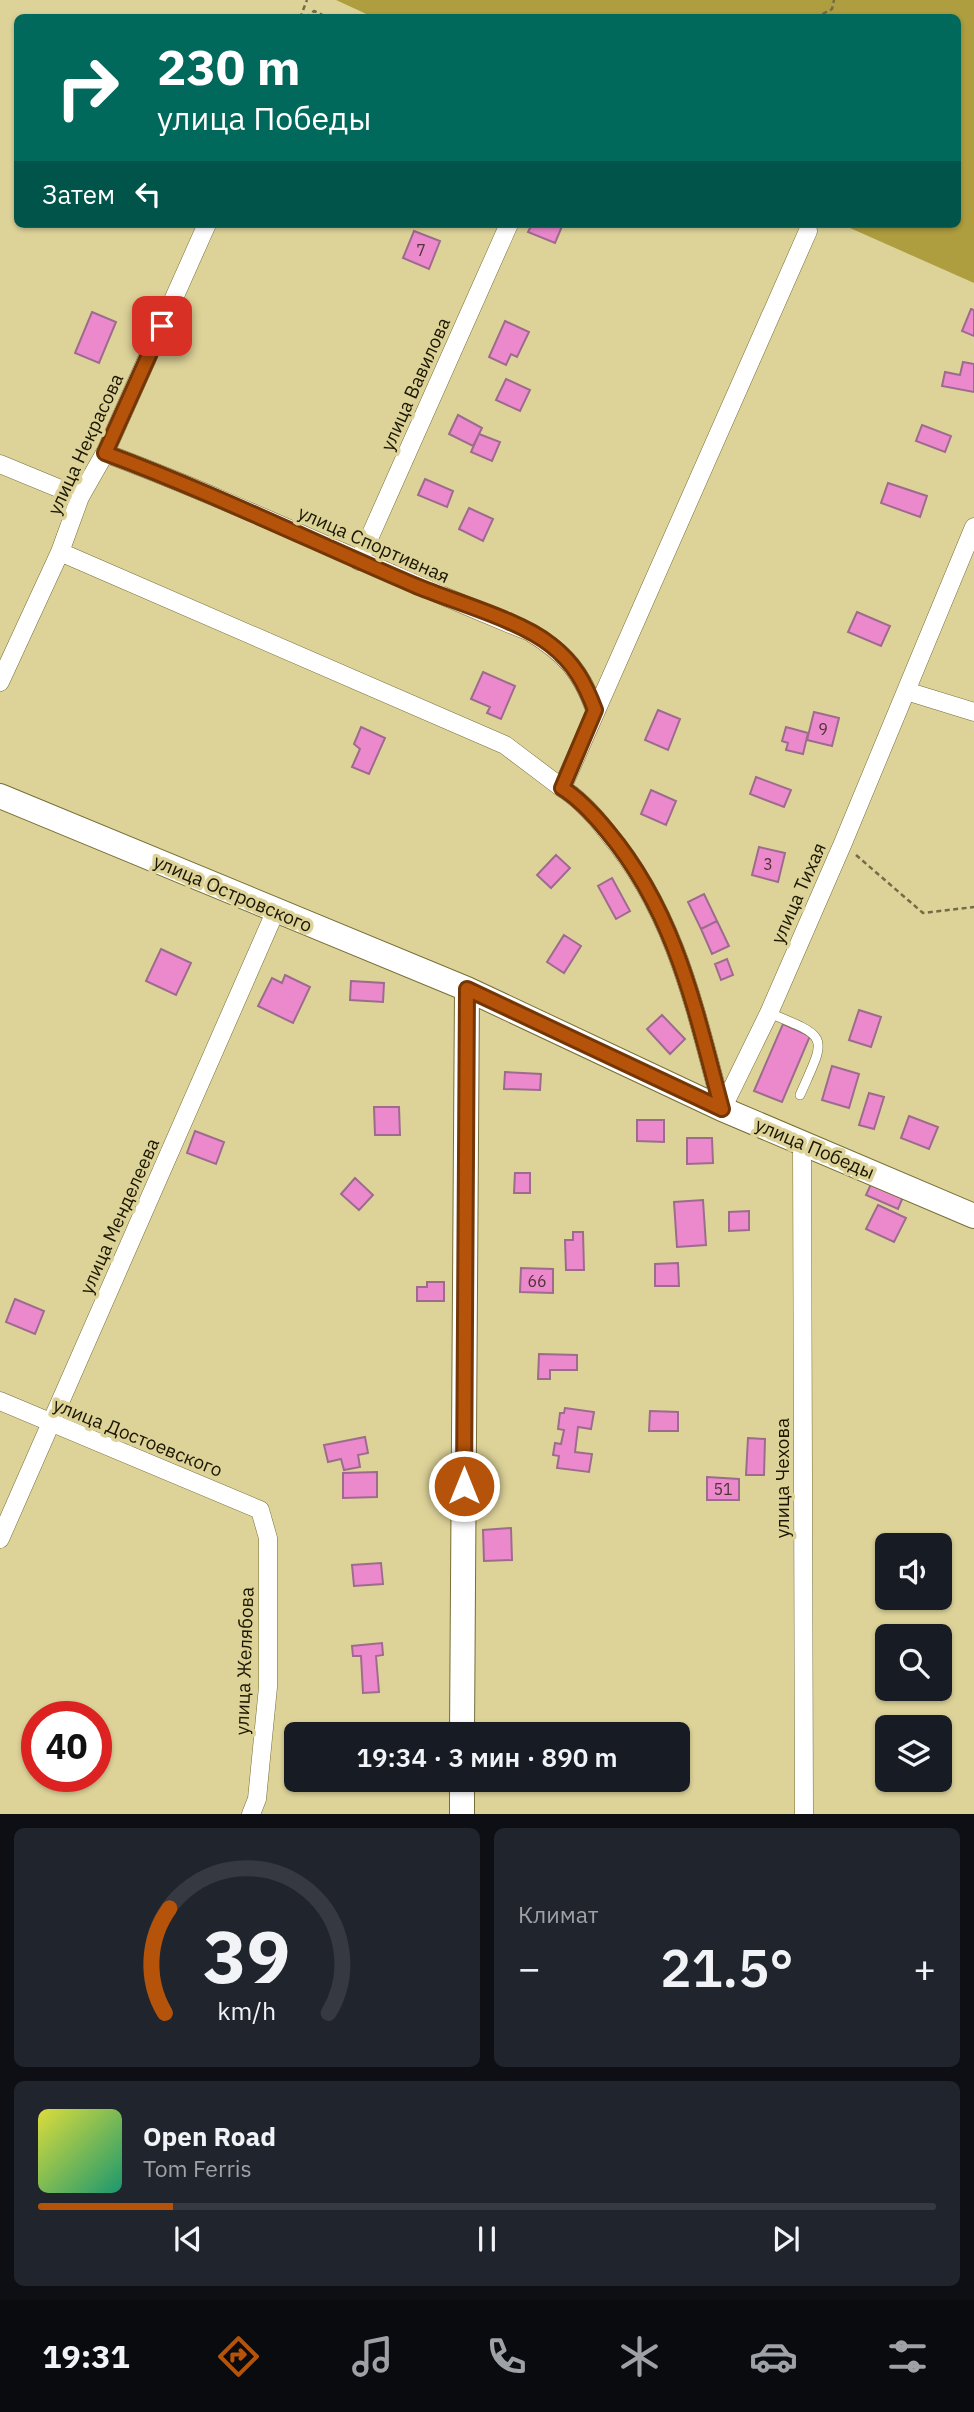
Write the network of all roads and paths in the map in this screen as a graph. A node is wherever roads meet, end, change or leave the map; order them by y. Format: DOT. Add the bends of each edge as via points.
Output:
graph roads {
  1 [pos="834,0"];
  2 [pos="823,14"];
  3 [pos="205,228"];
  4 [pos="507,228"];
  5 [pos="808,231"];
  6 [pos="105,453"];
  7 [pos="0,464"];
  8 [pos="80,497"];
  9 [pos="974,527"];
  10 [pos="60,552"];
  11 [pos="359,561"];
  12 [pos="0,682"];
  13 [pos="906,691"];
  14 [pos="595,710"];
  15 [pos="974,712"];
  16 [pos="562,788"];
  17 [pos="0,796"];
  18 [pos="843,843"];
  19 [pos="974,907"];
  20 [pos="275,911"];
  21 [pos="467,989"];
  22 [pos="769,1013"];
  23 [pos="800,1095"];
  24 [pos="722,1109"];
  25 [pos="802,1142"];
  26 [pos="974,1216"];
  27 [pos="0,1401"];
  28 [pos="50,1424"];
  29 [pos="260,1510"];
  30 [pos="0,1539"];
  31 [pos="463,1722"];
  32 [pos="462,1792"];
  33 [pos="251,1814"];
  34 [pos="462,1814"];
  35 [pos="804,1814"];
  1 -- 2 [label="path" via="832,9"];
  3 -- 6 [label="street, улица Некрасова"];
  4 -- 11 [label="street, улица Вавилова"];
  5 -- 14 [label="street"];
  6 -- 8 [label="street, улица Некрасова"];
  6 -- 11 [label="street, улица Спортивная"];
  7 -- 8 [label="street"];
  8 -- 10 [label="street, улица Некрасова"];
  9 -- 13 [label="street, улица Тихая"];
  10 -- 12 [label="street, улица Некрасова"];
  10 -- 16 [label="street" via="505,745"];
  11 -- 14 [label="street, улица Спортивная" via="550,644 585,681"];
  13 -- 15 [label="street"];
  13 -- 18 [label="street, улица Тихая"];
  14 -- 16 [label="street"];
  16 -- 24 [label="street" via="595,816 622,850 666,923"];
  17 -- 20 [label="main road, улица Островского"];
  18 -- 19 [label="path" via="923,914"];
  18 -- 22 [label="street, улица Тихая"];
  20 -- 21 [label="main road, улица Островского"];
  20 -- 28 [label="street, улица Менделеева"];
  21 -- 24 [label="main road, улица Победы"];
  21 -- 31 [label="main road"];
  22 -- 23 [label="lane" via="813,1031 818,1038 819,1051"];
  22 -- 24 [label="street, улица Тихая"];
  24 -- 25 [label="main road, улица Победы"];
  25 -- 26 [label="main road, улица Победы"];
  25 -- 35 [label="street, улица Чехова"];
  27 -- 28 [label="street, улица Достоевского"];
  28 -- 29 [label="street, улица Достоевского"];
  28 -- 30 [label="street, улица Менделеева"];
  29 -- 33 [label="street, улица Желябова" via="268,1538 268,1687 257,1799"];
  32 -- 34 [label="main road"];
}
